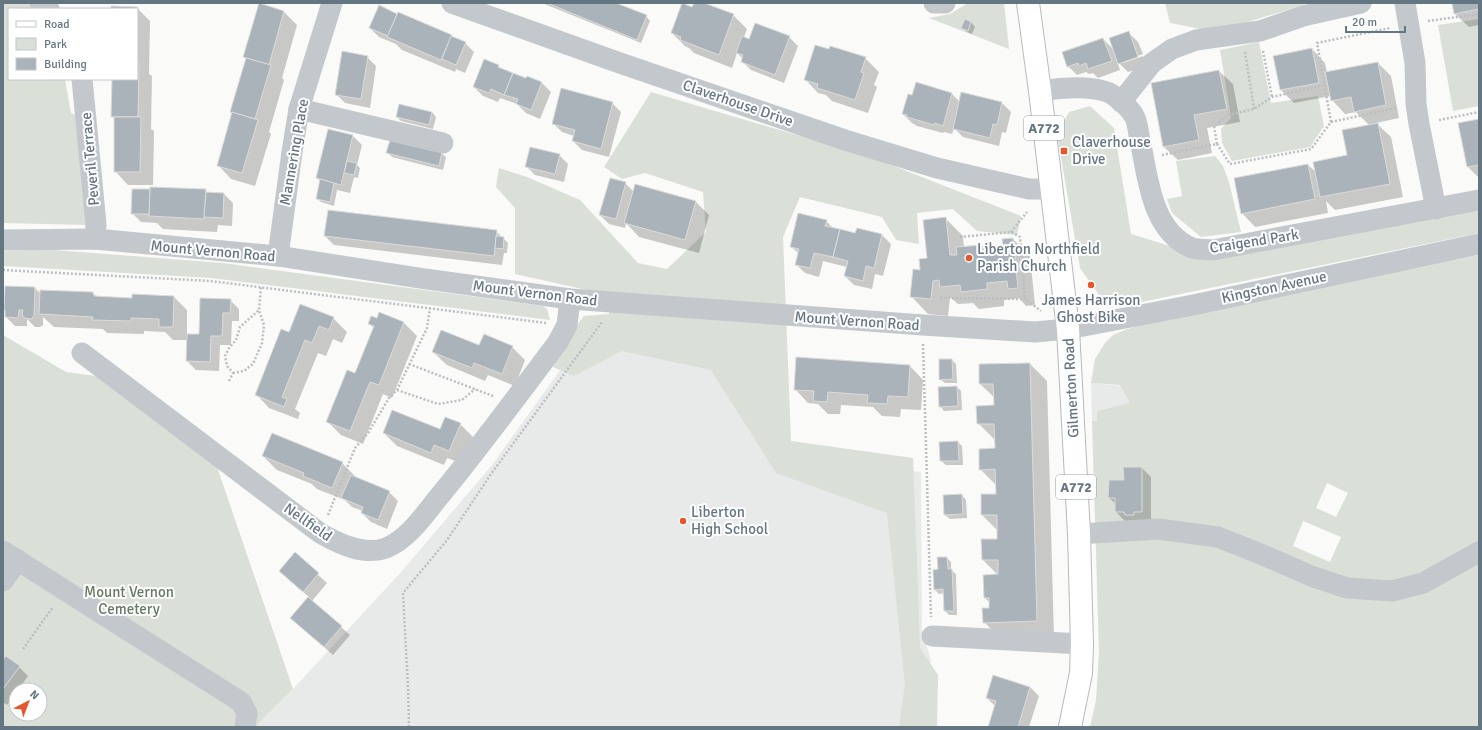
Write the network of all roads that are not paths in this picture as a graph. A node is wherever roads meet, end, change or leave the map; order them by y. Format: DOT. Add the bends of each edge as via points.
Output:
graph roads {
  1 [pos="332,3"];
  2 [pos="934,3"];
  3 [pos="945,3"];
  4 [pos="1028,3"];
  5 [pos="1361,3"];
  6 [pos="1405,3"];
  7 [pos="456,4"];
  8 [pos="82,80"];
  9 [pos="1040,91"];
  10 [pos="1121,102"];
  11 [pos="300,109"];
  12 [pos="443,142"];
  13 [pos="1052,189"];
  14 [pos="1479,200"];
  15 [pos="1436,209"];
  16 [pos="3,240"];
  17 [pos="94,240"];
  18 [pos="1479,244"];
  19 [pos="278,256"];
  20 [pos="570,298"];
  21 [pos="1068,329"];
  22 [pos="82,353"];
  23 [pos="1078,534"];
  24 [pos="1479,552"];
  25 [pos="10,556"];
  26 [pos="3,581"];
  27 [pos="932,636"];
  28 [pos="1082,644"];
  29 [pos="245,727"];
  30 [pos="1070,727"];
  1 -- 11 [label="street, Mannering Place"];
  2 -- 3 [label="street"];
  4 -- 9 [label="main road, Gilmerton Road / A772"];
  5 -- 10 [label="street" via="1303,16 1251,32 1196,40 1172,49 1152,63"];
  6 -- 15 [label="street" via="1416,63 1418,114"];
  7 -- 13 [label="street, Claverhouse Drive" via="845,140 938,168 1029,189"];
  8 -- 17 [label="street, Peveril Terrace" via="96,224"];
  9 -- 10 [label="street, Craigend Park" via="1057,88 1093,89 1108,92"];
  9 -- 13 [label="main road, Gilmerton Road / A772"];
  10 -- 15 [label="street, Craigend Park" via="1134,116 1153,199 1160,218 1173,236 1192,248 1213,250"];
  11 -- 12 [label="street"];
  11 -- 19 [label="street, Mannering Place"];
  13 -- 21 [label="main road, Gilmerton Road / A772"];
  14 -- 15 [label="street, Craigend Park"];
  16 -- 17 [label="street, Mount Vernon Road"];
  17 -- 19 [label="street, Mount Vernon Road"];
  18 -- 21 [label="street, Kingston Avenue"];
  19 -- 20 [label="street, Mount Vernon Road"];
  20 -- 21 [label="street, Mount Vernon Road" via="923,326 1035,332"];
  20 -- 22 [label="street, Nellfield" via="567,325 558,342 455,477 401,540 386,548 372,551 339,544 320,533"];
  21 -- 23 [label="main road, Gilmerton Road / A772"];
  23 -- 24 [label="street" via="1158,529 1218,537 1311,576 1347,588 1392,591 1422,582"];
  23 -- 28 [label="main road, Gilmerton Road / A772"];
  25 -- 26 [label="street"];
  25 -- 29 [label="street" via="241,702 247,713"];
  27 -- 28 [label="street"];
  28 -- 30 [label="main road, Gilmerton Road / A772" via="1080,673"];
}
